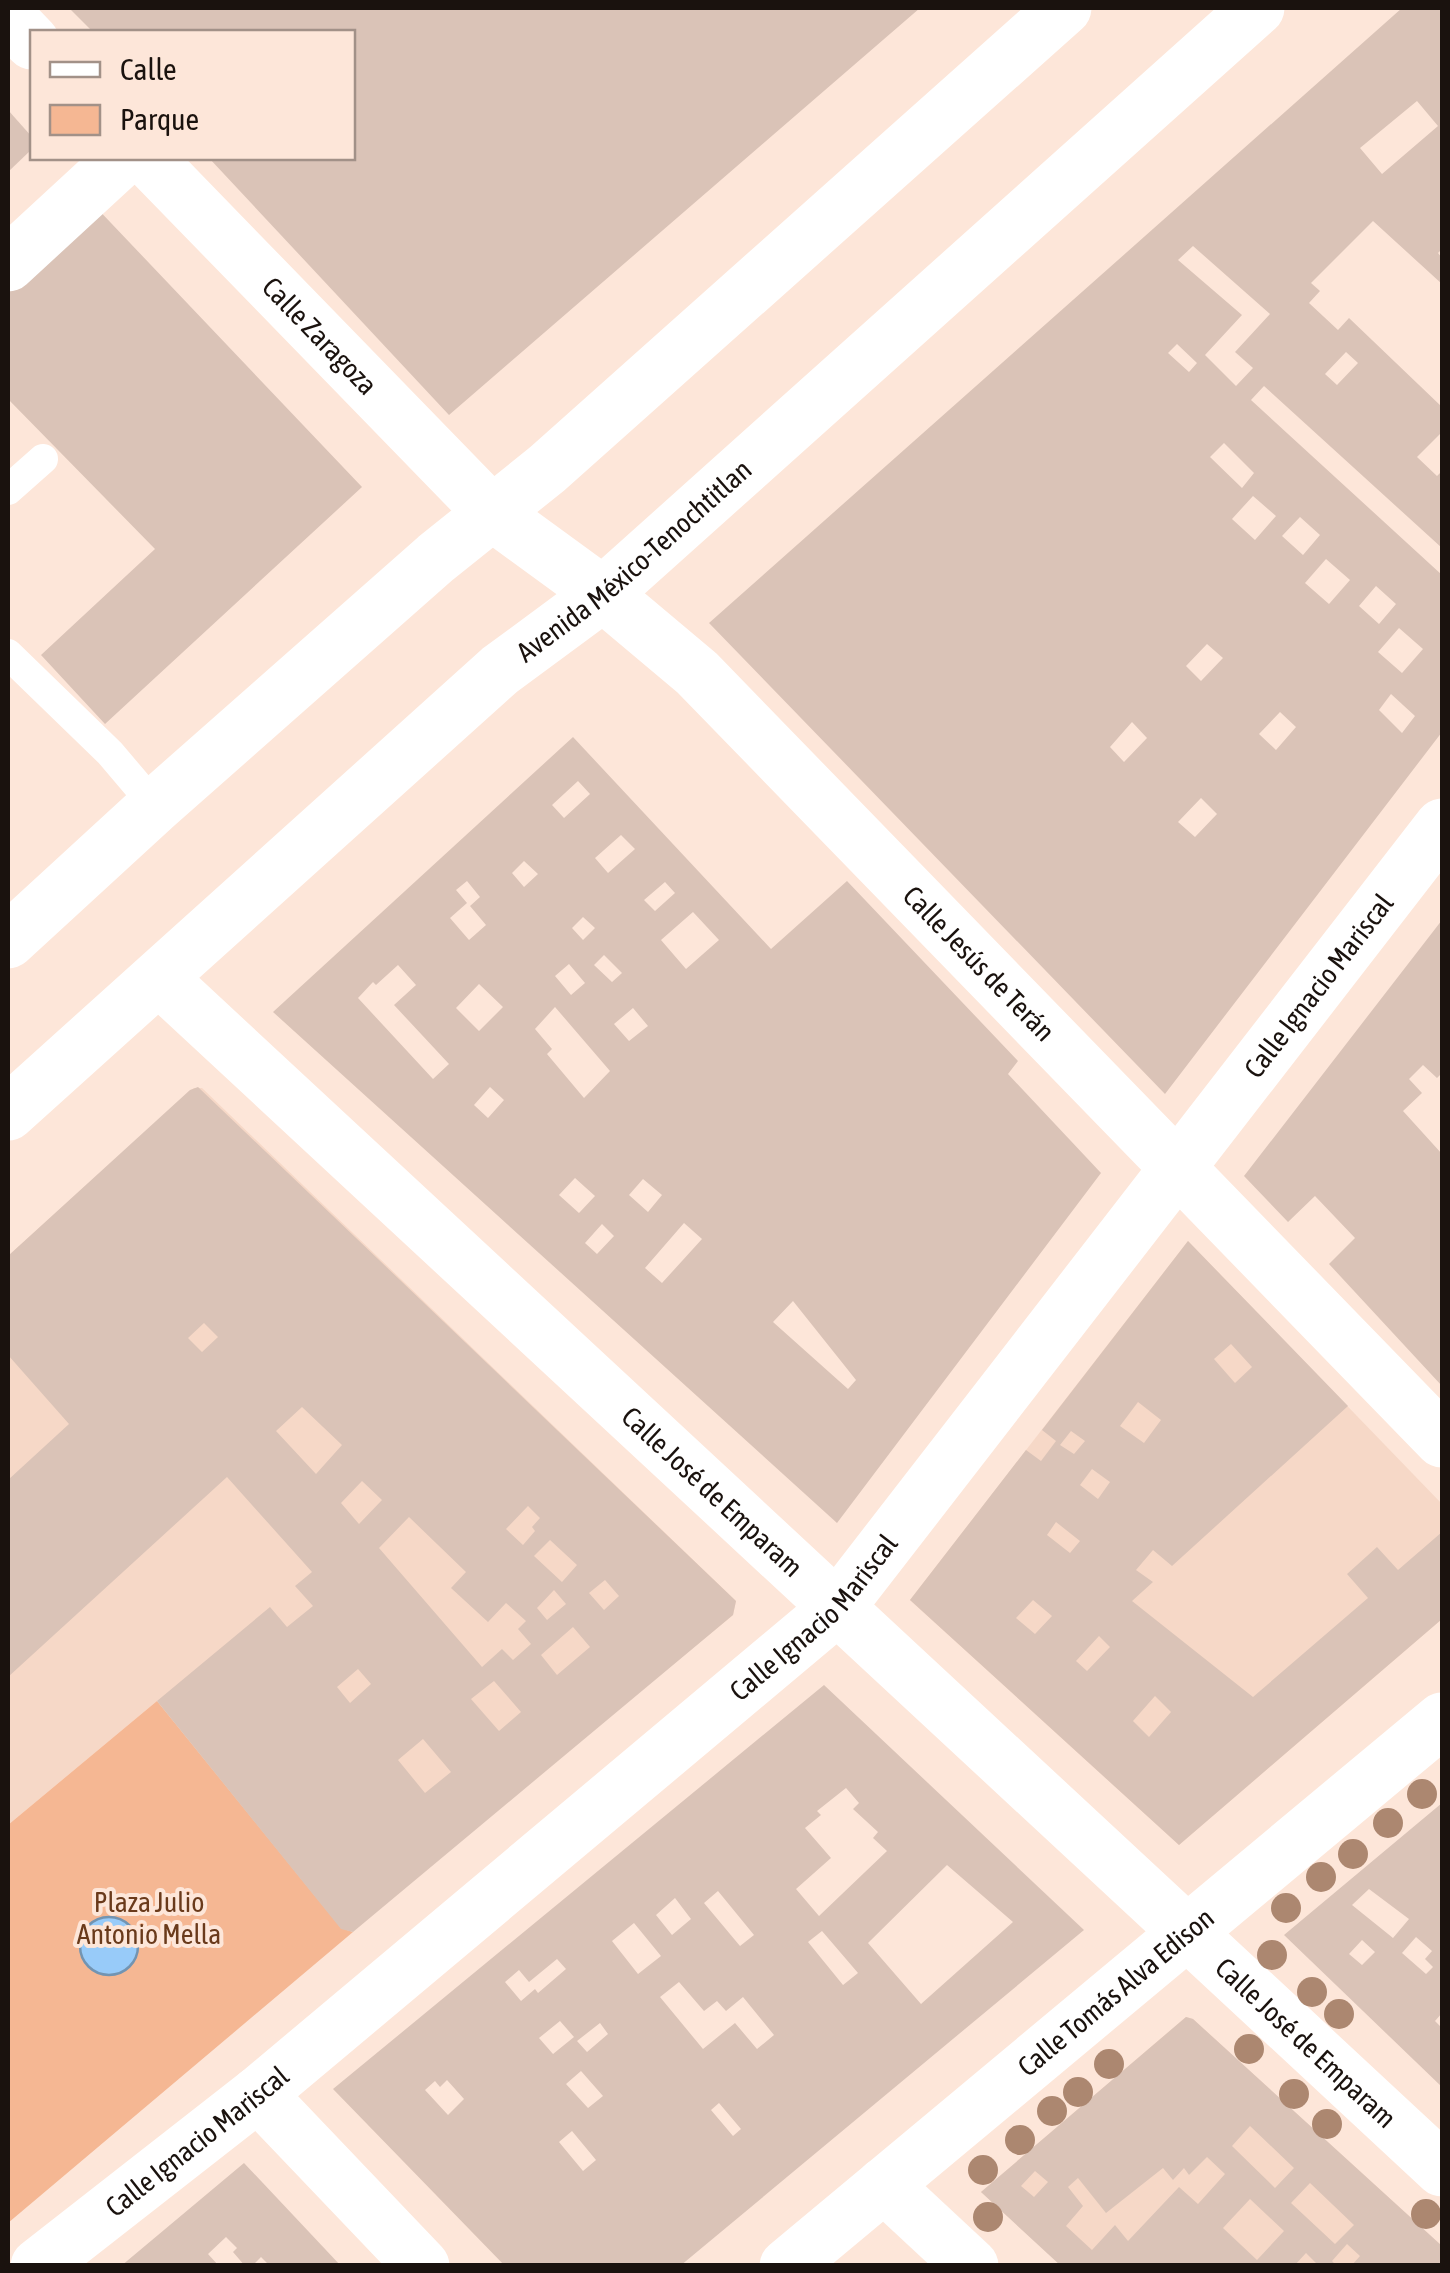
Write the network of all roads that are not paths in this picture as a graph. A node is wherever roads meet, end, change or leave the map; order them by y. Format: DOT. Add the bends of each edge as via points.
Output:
graph roads {
  1 [pos="1064,8"];
  2 [pos="1257,8"];
  3 [pos="8,17"];
  4 [pos="30,40"];
  5 [pos="122,160"];
  6 [pos="150,160"];
  7 [pos="8,264"];
  8 [pos="43,459"];
  9 [pos="8,490"];
  10 [pos="492,513"];
  11 [pos="603,594"];
  12 [pos="8,654"];
  13 [pos="155,806"];
  14 [pos="1442,826"];
  15 [pos="8,941"];
  16 [pos="159,978"];
  17 [pos="8,1113"];
  18 [pos="1180,1166"];
  19 [pos="1442,1440"];
  20 [pos="836,1609"];
  21 [pos="1442,1720"];
  22 [pos="1187,1931"];
  23 [pos="258,2094"];
  24 [pos="1442,2169"];
  25 [pos="884,2185"];
  26 [pos="38,2266"];
  27 [pos="422,2266"];
  28 [pos="788,2266"];
  29 [pos="970,2266"];
  1 -- 10 [label="street"];
  2 -- 11 [label="street, Avenida México-Tenochtitlan"];
  3 -- 4 [label="street"];
  5 -- 7 [label="street"];
  6 -- 10 [label="street, Calle Zaragoza"];
  8 -- 9 [label="lane"];
  10 -- 11 [label="street, Calle Jesús de Terán"];
  10 -- 13 [label="street"];
  11 -- 16 [label="street, Avenida México-Tenochtitlan" via="500,670"];
  11 -- 18 [label="street, Calle Jesús de Terán" via="698,672"];
  12 -- 13 [label="lane"];
  13 -- 15 [label="street"];
  14 -- 18 [label="street, Calle Ignacio Mariscal"];
  16 -- 17 [label="street, Avenida México-Tenochtitlan"];
  16 -- 20 [label="street, Calle José de Emparam"];
  18 -- 19 [label="street, Calle Jesús de Terán"];
  18 -- 20 [label="street, Calle Ignacio Mariscal"];
  20 -- 22 [label="street, Calle José de Emparam"];
  20 -- 23 [label="street, Calle Ignacio Mariscal"];
  21 -- 22 [label="street, Calle Tomás Alva Edison"];
  22 -- 24 [label="street, Calle José de Emparam"];
  22 -- 25 [label="street, Calle Tomás Alva Edison"];
  23 -- 26 [label="street, Calle Ignacio Mariscal"];
  23 -- 27 [label="street"];
  25 -- 28 [label="street, Calle Tomás Alva Edison"];
  25 -- 29 [label="street"];
}
